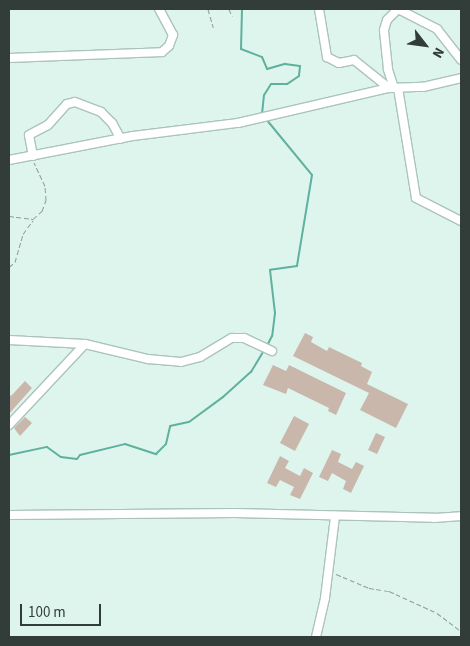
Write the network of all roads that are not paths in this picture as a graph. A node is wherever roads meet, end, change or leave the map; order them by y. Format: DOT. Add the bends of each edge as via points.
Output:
graph roads {
  1 [pos="158,9"];
  2 [pos="319,9"];
  3 [pos="398,9"];
  4 [pos="9,58"];
  5 [pos="461,60"];
  6 [pos="461,78"];
  7 [pos="394,88"];
  8 [pos="121,139"];
  9 [pos="33,156"];
  10 [pos="9,160"];
  11 [pos="461,221"];
  12 [pos="9,340"];
  13 [pos="85,344"];
  14 [pos="270,350"];
  15 [pos="9,425"];
  16 [pos="9,515"];
  17 [pos="335,516"];
  18 [pos="461,516"];
  19 [pos="316,637"];
  1 -- 4 [label="street" via="173,35 169,46 162,52"];
  2 -- 7 [label="street" via="327,57 339,63 354,60"];
  3 -- 5 [label="street" via="437,29"];
  3 -- 7 [label="street" via="387,20 384,30 388,69"];
  6 -- 7 [label="street" via="423,87"];
  7 -- 8 [label="street" via="265,118"];
  7 -- 11 [label="street" via="416,198"];
  8 -- 9 [label="street"];
  8 -- 9 [label="street" via="101,112 75,102 67,104 48,125 29,136"];
  9 -- 10 [label="street"];
  12 -- 13 [label="street"];
  13 -- 14 [label="street" via="148,359 181,362 200,357 232,338 260,344"];
  13 -- 15 [label="street"];
  16 -- 17 [label="street"];
  17 -- 18 [label="street"];
  17 -- 19 [label="street"];
}
